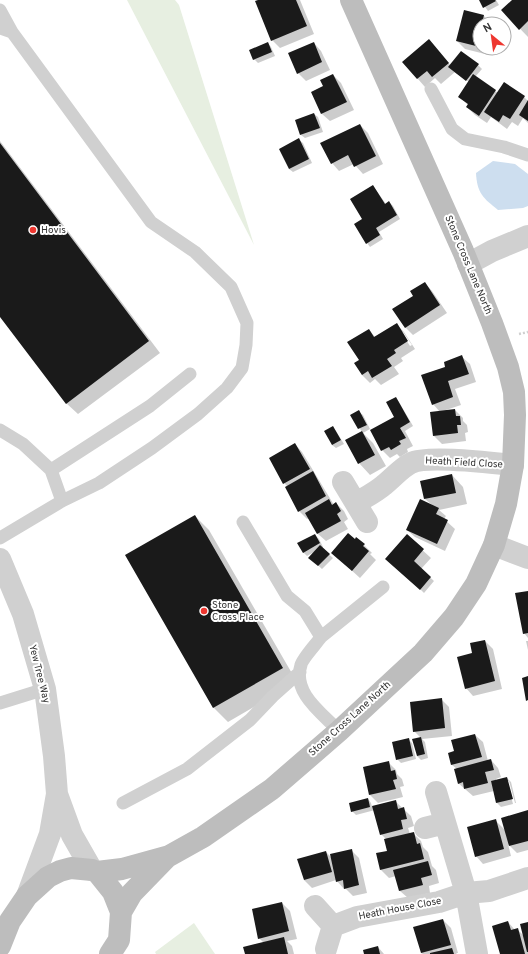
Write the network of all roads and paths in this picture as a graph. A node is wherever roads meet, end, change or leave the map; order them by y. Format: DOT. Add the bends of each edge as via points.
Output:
graph roads {
  1 [pos="351,0"];
  2 [pos="0,10"];
  3 [pos="6,30"];
  4 [pos="431,89"];
  5 [pos="528,155"];
  6 [pos="528,236"];
  7 [pos="468,264"];
  8 [pos="190,374"];
  9 [pos="0,430"];
  10 [pos="513,465"];
  11 [pos="51,470"];
  12 [pos="343,482"];
  13 [pos="62,501"];
  14 [pos="356,503"];
  15 [pos="243,522"];
  16 [pos="367,522"];
  17 [pos="0,538"];
  18 [pos="494,545"];
  19 [pos="528,558"];
  20 [pos="0,559"];
  21 [pos="383,587"];
  22 [pos="321,637"];
  23 [pos="300,672"];
  24 [pos="45,689"];
  25 [pos="0,703"];
  26 [pos="339,731"];
  27 [pos="436,792"];
  28 [pos="57,794"];
  29 [pos="123,803"];
  30 [pos="169,856"];
  31 [pos="95,871"];
  32 [pos="528,878"];
  33 [pos="466,893"];
  34 [pos="27,896"];
  35 [pos="315,906"];
  36 [pos="121,912"];
  37 [pos="333,926"];
  38 [pos="0,946"];
  39 [pos="117,949"];
  40 [pos="326,949"];
  41 [pos="477,954"];
  1 -- 7 [label="street, Stone Cross Lane North"];
  2 -- 3 [label="lane"];
  3 -- 13 [label="lane" via="151,222 195,252 230,287 247,324 242,368 231,383 198,414 152,448 99,483"];
  4 -- 5 [label="lane" via="452,129 465,139"];
  6 -- 7 [label="street"];
  7 -- 10 [label="street, Stone Cross Lane North" via="498,338 514,392"];
  8 -- 11 [label="lane" via="150,406"];
  9 -- 11 [label="lane" via="23,444"];
  10 -- 14 [label="street, Heath Field Close" via="429,460 411,463 383,486"];
  10 -- 18 [label="street, Stone Cross Lane North" via="506,504"];
  11 -- 13 [label="lane"];
  12 -- 14 [label="street"];
  13 -- 17 [label="lane"];
  14 -- 16 [label="street"];
  15 -- 22 [label="lane" via="287,596 305,610"];
  18 -- 19 [label="street"];
  18 -- 26 [label="street, Stone Cross Lane North" via="476,584 454,617 422,653"];
  20 -- 24 [label="street, Yew Tree Way" via="23,614"];
  21 -- 22 [label="lane"];
  22 -- 23 [label="lane" via="301,664"];
  23 -- 26 [label="lane" via="300,682 305,696"];
  23 -- 29 [label="lane" via="250,720 187,769"];
  24 -- 25 [label="lane"];
  24 -- 28 [label="street, Yew Tree Way"];
  26 -- 30 [label="street, Stone Cross Lane North" via="272,789 203,837"];
  27 -- 33 [label="street" via="435,825"];
  28 -- 31 [label="street, Yew Tree Way" via="72,835"];
  28 -- 34 [label="street, Yew Tree Way" via="50,834"];
  30 -- 31 [label="street, Stone Cross Lane North" via="122,869"];
  30 -- 36 [label="street, Stone Cross Lane North" via="132,893"];
  31 -- 34 [label="street, Stone Cross Lane North" via="71,868 60,871 48,877"];
  31 -- 36 [label="street" via="113,892"];
  32 -- 33 [label="street, Heath House Close" via="489,891"];
  33 -- 37 [label="street, Heath House Close" via="439,902 357,917"];
  33 -- 41 [label="street"];
  34 -- 38 [label="street, Stone Cross Lane North" via="10,922"];
  35 -- 37 [label="street"];
  36 -- 39 [label="street"];
  37 -- 40 [label="street"];
}
